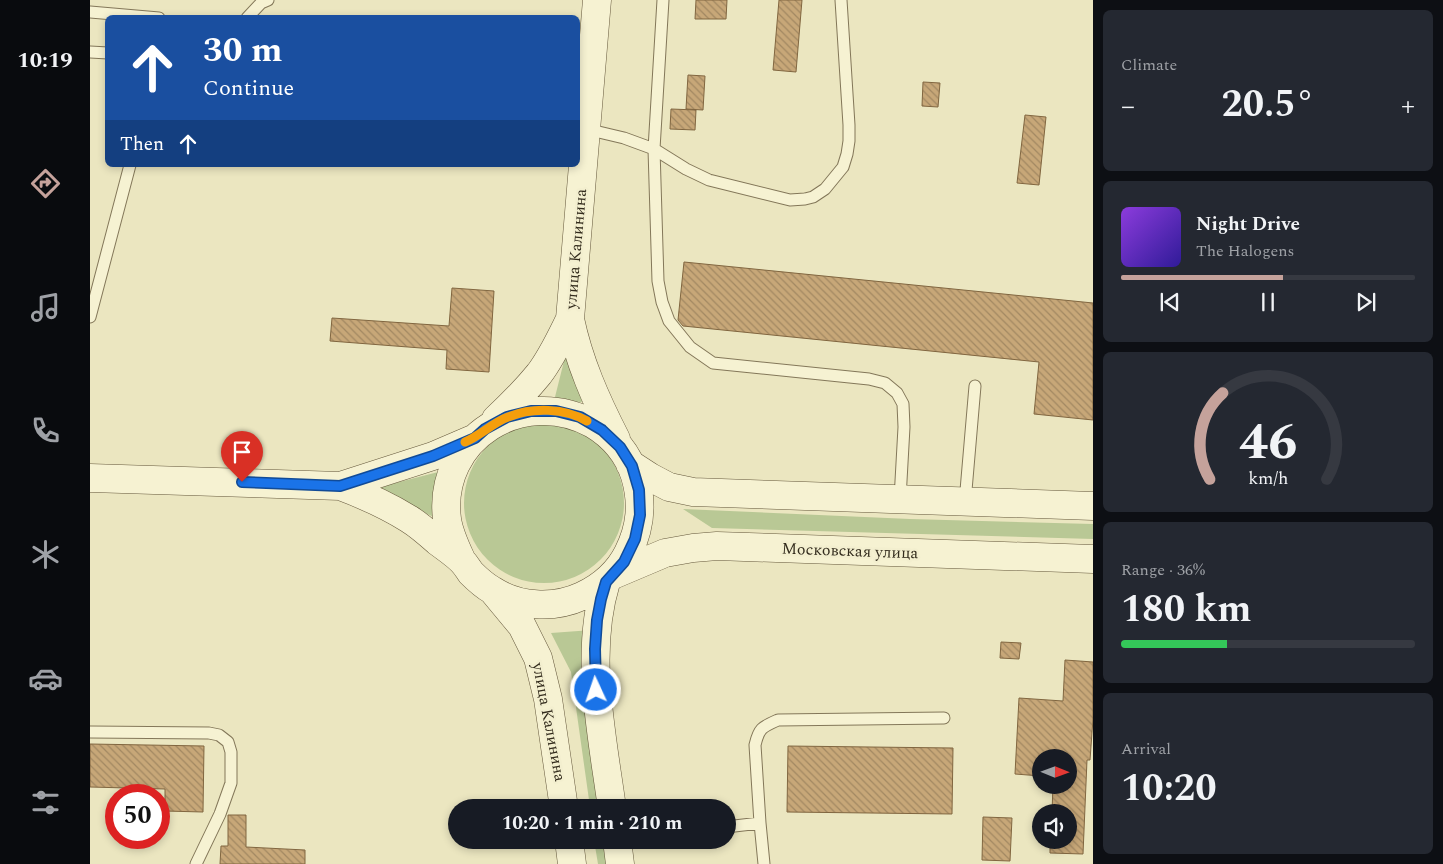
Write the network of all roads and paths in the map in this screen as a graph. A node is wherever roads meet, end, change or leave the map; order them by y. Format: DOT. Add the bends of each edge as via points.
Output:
graph roads {
  1 [pos="268,0"];
  2 [pos="597,0"];
  3 [pos="663,0"];
  4 [pos="841,0"];
  5 [pos="90,12"];
  6 [pos="125,15"];
  7 [pos="250,15"];
  8 [pos="90,52"];
  9 [pos="105,53"];
  10 [pos="586,129"];
  11 [pos="654,149"];
  12 [pos="129,167"];
  13 [pos="90,317"];
  14 [pos="570,319"];
  15 [pos="975,386"];
  16 [pos="480,434"];
  17 [pos="625,456"];
  18 [pos="90,478"];
  19 [pos="340,486"];
  20 [pos="900,499"];
  21 [pos="965,502"];
  22 [pos="1093,506"];
  23 [pos="1093,559"];
  24 [pos="462,561"];
  25 [pos="610,579"];
  26 [pos="492,590"];
  27 [pos="944,718"];
  28 [pos="90,732"];
  29 [pos="563,799"];
  30 [pos="611,799"];
  31 [pos="760,823"];
  32 [pos="736,826"];
  33 [pos="570,849"];
  34 [pos="196,864"];
  35 [pos="572,864"];
  36 [pos="764,864"];
  1 -- 7 [label="lane"];
  2 -- 10 [label="main road, улица Калинина"];
  3 -- 11 [label="lane"];
  4 -- 11 [label="lane" via="849,141 843,167 825,189 813,197 790,200 708,180"];
  5 -- 6 [label="lane"];
  8 -- 9 [label="lane"];
  10 -- 11 [label="lane"];
  10 -- 14 [label="main road, улица Калинина"];
  11 -- 20 [label="lane" via="658,281 669,320 690,347 713,362 885,383 897,393 903,404"];
  12 -- 13 [label="lane"];
  14 -- 16 [label="main road, улица Калинина" via="539,373"];
  14 -- 17 [label="main road, улица Калинина" via="585,372"];
  15 -- 21 [label="lane"];
  16 -- 17 [label="main road" via="507,417 531,411 556,411 580,417 602,430"];
  16 -- 19 [label="main road" via="433,456"];
  16 -- 24 [label="main road" via="461,455 447,497 452,541"];
  17 -- 20 [label="main road" via="650,477 669,487 692,492"];
  17 -- 25 [label="main road, улица Калинина" via="639,490 640,515 635,539 624,562"];
  18 -- 19 [label="main road"];
  19 -- 24 [label="main road" via="410,519"];
  20 -- 21 [label="main road"];
  21 -- 22 [label="main road"];
  23 -- 25 [label="main road, Московская улица" via="717,546 665,553"];
  24 -- 26 [label="main road"];
  25 -- 26 [label="main road, Московская улица" via="571,601 544,605 517,601"];
  25 -- 30 [label="main road" via="601,599 595,649 596,690"];
  26 -- 29 [label="main road, улица Калинина" via="522,626 538,658 548,699"];
  27 -- 31 [label="lane" via="778,720 766,725 758,733 755,745"];
  28 -- 34 [label="lane" via="209,733 228,742 231,782"];
  31 -- 32 [label="lane"];
  31 -- 36 [label="lane"];
  33 -- 35 [label="main road"];
}
